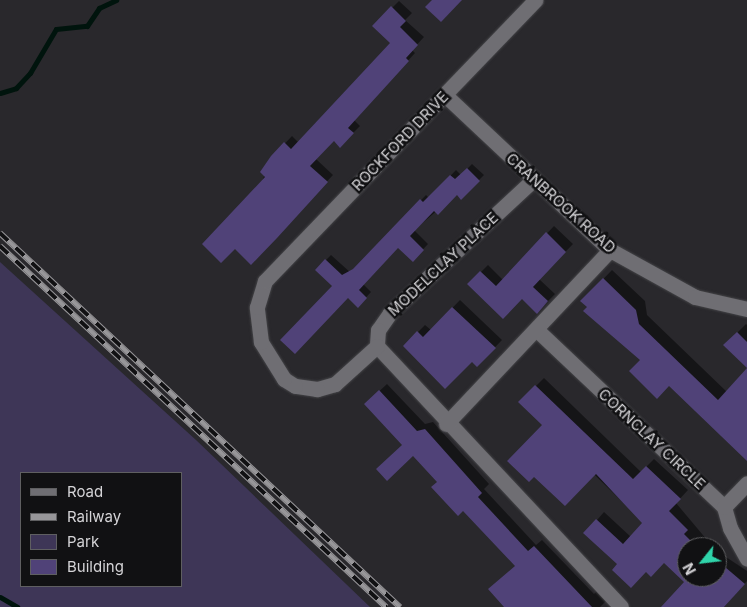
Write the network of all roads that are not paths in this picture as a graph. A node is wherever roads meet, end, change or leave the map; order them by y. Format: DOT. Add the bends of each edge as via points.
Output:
graph roads {
  1 [pos="535,0"];
  2 [pos="445,95"];
  3 [pos="534,179"];
  4 [pos="610,250"];
  5 [pos="747,309"];
  6 [pos="538,331"];
  7 [pos="377,346"];
  8 [pos="446,424"];
  9 [pos="747,483"];
  10 [pos="724,507"];
  11 [pos="747,559"];
  12 [pos="621,607"];
  1 -- 2 [label="street, ROCKFORD DRIVE"];
  2 -- 3 [label="street, CRANBROOK ROAD"];
  2 -- 7 [label="street, ROCKFORD DRIVE" via="265,280 257,307 261,342 284,379 295,386 317,389 335,384"];
  3 -- 4 [label="street, CRANBROOK ROAD"];
  3 -- 7 [label="street, MODELCLAY PLACE" via="390,314 378,330"];
  4 -- 5 [label="street, CRANBROOK ROAD" via="695,297"];
  4 -- 6 [label="street"];
  6 -- 8 [label="street"];
  6 -- 10 [label="street, CORNCLAY CIRCLE"];
  7 -- 8 [label="street"];
  8 -- 12 [label="street"];
  9 -- 10 [label="street"];
  10 -- 11 [label="street, CORNCLAY CIRCLE" via="730,528"];
}
